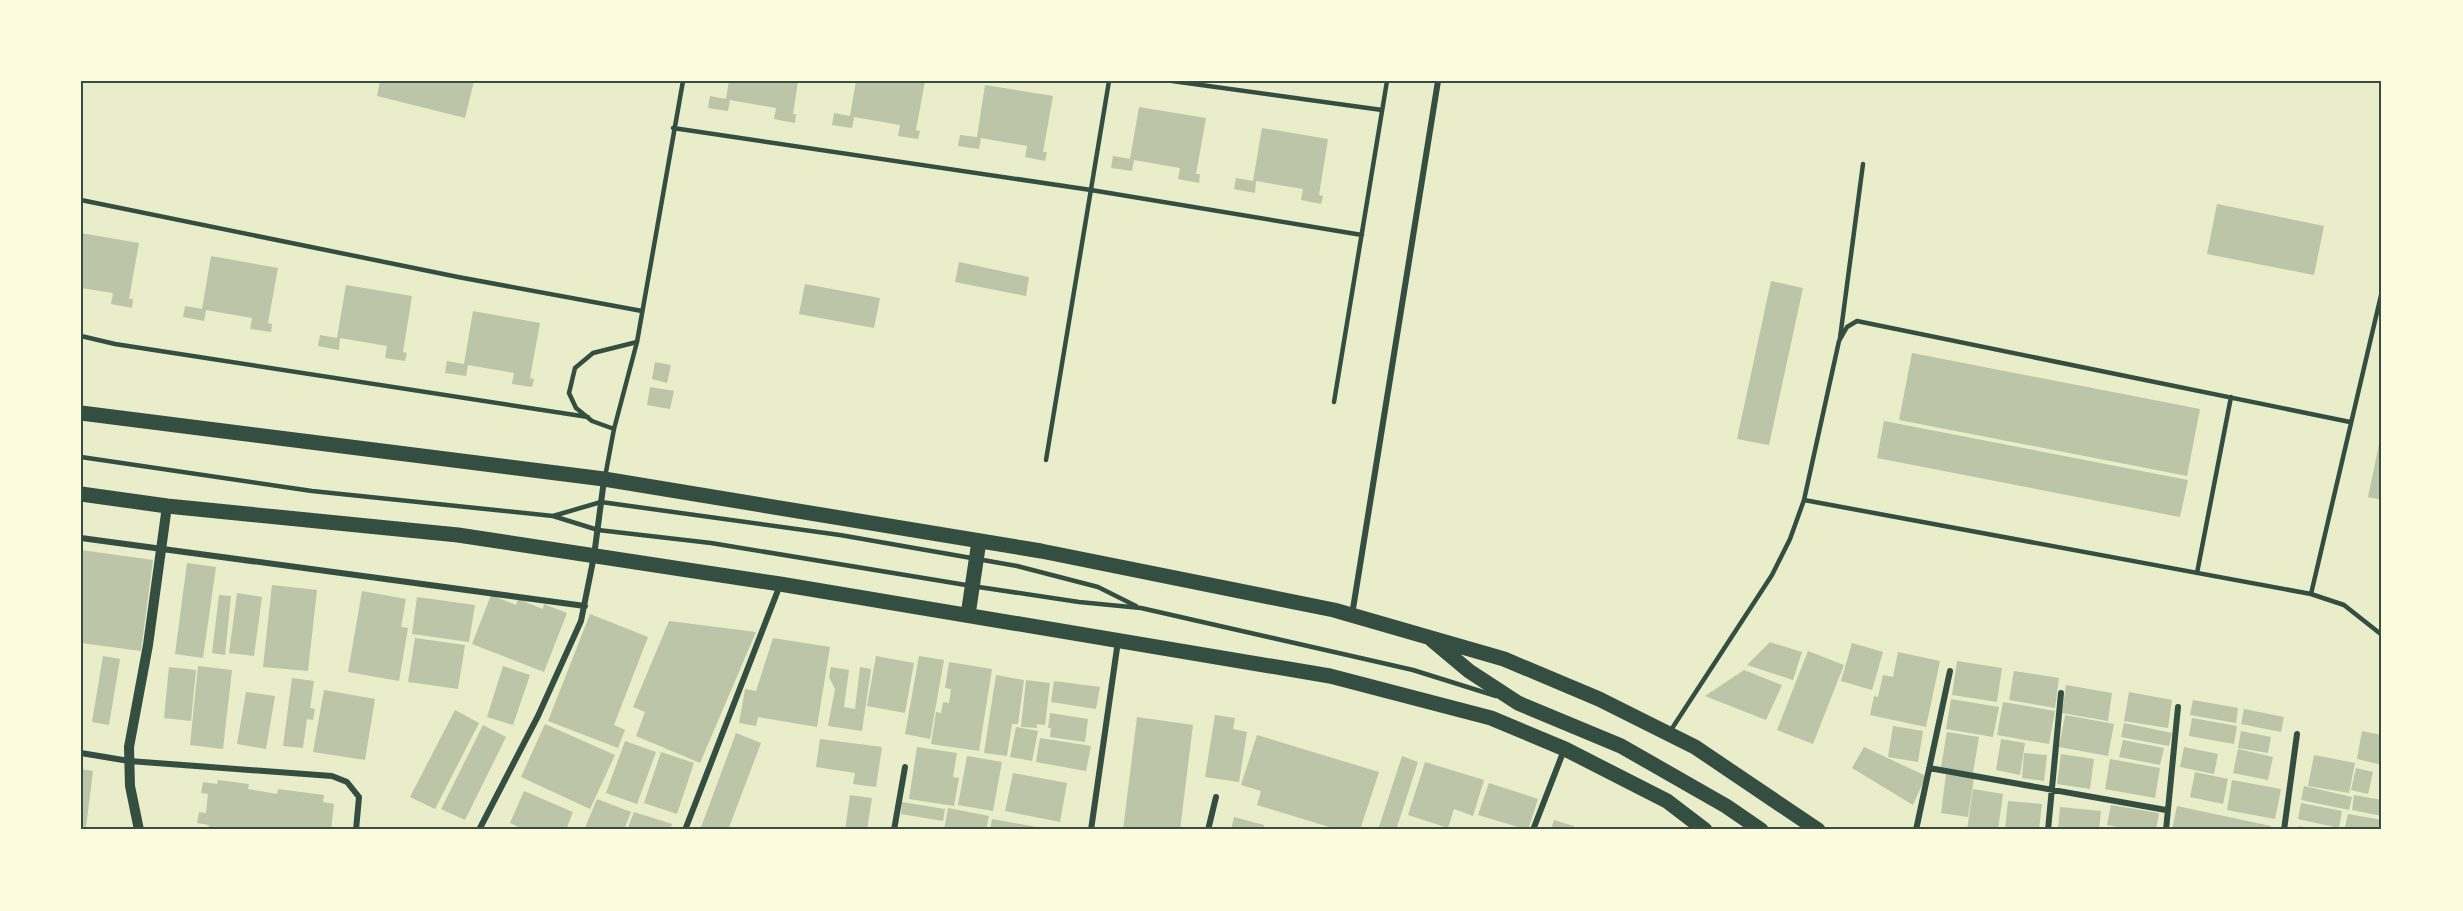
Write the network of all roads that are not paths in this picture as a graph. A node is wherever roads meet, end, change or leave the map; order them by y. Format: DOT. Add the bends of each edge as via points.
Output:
graph roads {
  1 [pos="683,81"];
  2 [pos="1109,81"];
  3 [pos="1172,81"];
  4 [pos="1387,81"];
  5 [pos="1438,81"];
  6 [pos="1382,110"];
  7 [pos="673,128"];
  8 [pos="1863,164"];
  9 [pos="1090,190"];
  10 [pos="81,200"];
  11 [pos="1362,235"];
  12 [pos="2382,291"];
  13 [pos="642,311"];
  14 [pos="81,336"];
  15 [pos="1839,341"];
  16 [pos="637,342"];
  17 [pos="2231,397"];
  18 [pos="1334,402"];
  19 [pos="81,413"];
  20 [pos="588,417"];
  21 [pos="2350,422"];
  22 [pos="614,429"];
  23 [pos="81,457"];
  24 [pos="1046,460"];
  25 [pos="604,480"];
  26 [pos="81,494"];
  27 [pos="1804,500"];
  28 [pos="601,502"];
  29 [pos="166,506"];
  30 [pos="553,516"];
  31 [pos="598,530"];
  32 [pos="81,538"];
  33 [pos="979,541"];
  34 [pos="160,550"];
  35 [pos="594,556"];
  36 [pos="976,558"];
  37 [pos="2197,573"];
  38 [pos="780,584"];
  39 [pos="972,586"];
  40 [pos="2311,594"];
  41 [pos="585,606"];
  42 [pos="1141,608"];
  43 [pos="968,615"];
  44 [pos="1352,615"];
  45 [pos="2382,635"];
  46 [pos="1430,638"];
  47 [pos="1118,639"];
  48 [pos="1950,671"];
  49 [pos="2061,693"];
  50 [pos="1518,702"];
  51 [pos="2178,707"];
  52 [pos="1669,734"];
  53 [pos="2297,735"];
  54 [pos="1565,749"];
  55 [pos="81,753"];
  56 [pos="129,761"];
  57 [pos="906,767"];
  58 [pos="1929,768"];
  59 [pos="2050,789"];
  60 [pos="1216,798"];
  61 [pos="2166,810"];
  62 [pos="139,830"];
  63 [pos="356,830"];
  64 [pos="479,830"];
  65 [pos="685,830"];
  66 [pos="894,830"];
  67 [pos="1091,830"];
  68 [pos="1208,830"];
  69 [pos="1533,830"];
  70 [pos="1705,830"];
  71 [pos="1761,830"];
  72 [pos="1818,830"];
  73 [pos="1916,830"];
  74 [pos="2048,830"];
  75 [pos="2166,830"];
  76 [pos="2284,830"];
  1 -- 7 [label="lane"];
  2 -- 9 [label="lane"];
  3 -- 6 [label="lane"];
  4 -- 6 [label="lane"];
  5 -- 44 [label="street"];
  6 -- 11 [label="lane"];
  7 -- 9 [label="lane"];
  7 -- 13 [label="lane"];
  8 -- 15 [label="lane"];
  9 -- 11 [label="lane"];
  9 -- 24 [label="lane"];
  10 -- 13 [label="lane"];
  11 -- 18 [label="lane"];
  12 -- 21 [label="lane"];
  13 -- 16 [label="lane"];
  14 -- 20 [label="lane"];
  15 -- 17 [label="lane" via="1847,327 1857,321"];
  15 -- 27 [label="lane"];
  16 -- 20 [label="lane" via="593,353 575,368 569,393 576,408"];
  16 -- 22 [label="lane"];
  17 -- 21 [label="lane"];
  17 -- 37 [label="lane"];
  19 -- 25 [label="highway"];
  20 -- 22 [label="lane"];
  21 -- 40 [label="lane"];
  22 -- 25 [label="lane"];
  23 -- 30 [label="lane" via="312,491"];
  25 -- 28 [label="street"];
  25 -- 33 [label="highway"];
  26 -- 29 [label="highway"];
  27 -- 37 [label="lane"];
  27 -- 52 [label="lane" via="1772,575"];
  28 -- 30 [label="lane"];
  28 -- 31 [label="street"];
  28 -- 36 [label="lane"];
  29 -- 34 [label="street"];
  29 -- 35 [label="highway" via="458,536"];
  30 -- 31 [label="lane"];
  31 -- 35 [label="street"];
  31 -- 39 [label="lane" via="711,543"];
  32 -- 34 [label="street"];
  33 -- 36 [label="highway"];
  33 -- 44 [label="highway"];
  34 -- 41 [label="street"];
  34 -- 56 [label="street"];
  35 -- 38 [label="highway"];
  35 -- 41 [label="street"];
  36 -- 39 [label="highway"];
  36 -- 42 [label="lane" via="1098,587"];
  37 -- 40 [label="lane"];
  38 -- 43 [label="highway"];
  38 -- 65 [label="street"];
  39 -- 42 [label="lane"];
  39 -- 43 [label="highway"];
  40 -- 45 [label="lane" via="2344,605"];
  41 -- 64 [label="street" via="572,643"];
  42 -- 50 [label="lane" via="1413,670"];
  43 -- 47 [label="highway"];
  44 -- 46 [label="highway"];
  46 -- 50 [label="highway" via="1469,671"];
  46 -- 52 [label="highway" via="1504,659"];
  47 -- 54 [label="highway" via="1330,676 1491,718"];
  47 -- 67 [label="street"];
  48 -- 58 [label="street"];
  49 -- 59 [label="street"];
  50 -- 71 [label="highway" via="1621,746"];
  51 -- 61 [label="street"];
  52 -- 72 [label="highway" via="1695,747"];
  53 -- 76 [label="street"];
  54 -- 69 [label="street"];
  54 -- 70 [label="highway" via="1667,801"];
  55 -- 56 [label="street"];
  56 -- 62 [label="street"];
  56 -- 63 [label="street" via="332,776 348,782 359,797"];
  57 -- 66 [label="street"];
  58 -- 59 [label="street"];
  58 -- 73 [label="street"];
  59 -- 61 [label="street"];
  59 -- 74 [label="street"];
  60 -- 68 [label="street"];
  61 -- 75 [label="street"];
}
